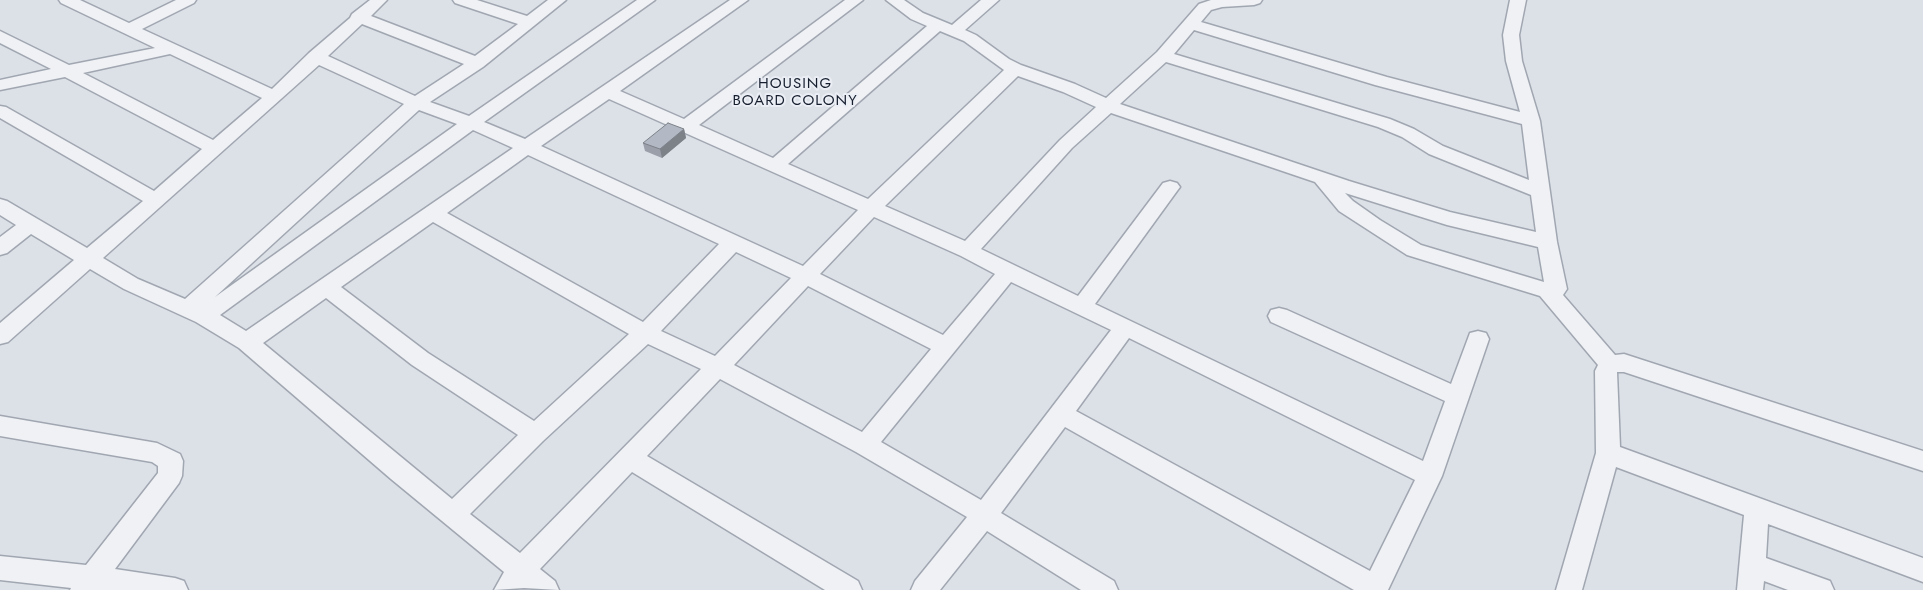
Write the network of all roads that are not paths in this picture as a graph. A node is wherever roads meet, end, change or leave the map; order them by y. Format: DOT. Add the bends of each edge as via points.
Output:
graph roads {
  1 [pos="67,0"];
  2 [pos="188,0"];
  3 [pos="379,0"];
  4 [pos="461,0"];
  5 [pos="558,0"];
  6 [pos="647,0"];
  7 [pos="740,0"];
  8 [pos="855,0"];
  9 [pos="991,0"];
  10 [pos="1254,0"];
  11 [pos="1518,0"];
  12 [pos="899,1"];
  13 [pos="482,3"];
  14 [pos="1199,4"];
  15 [pos="358,17"];
  16 [pos="529,22"];
  17 [pos="1190,24"];
  18 [pos="937,25"];
  19 [pos="129,29"];
  20 [pos="955,30"];
  21 [pos="0,36"];
  22 [pos="172,49"];
  23 [pos="1163,56"];
  24 [pos="315,57"];
  25 [pos="477,62"];
  26 [pos="1015,69"];
  27 [pos="69,70"];
  28 [pos="0,85"];
  29 [pos="606,91"];
  30 [pos="274,97"];
  31 [pos="416,103"];
  32 [pos="1108,106"];
  33 [pos="0,112"];
  34 [pos="1531,120"];
  35 [pos="471,123"];
  36 [pos="686,126"];
  37 [pos="527,147"];
  38 [pos="214,148"];
  39 [pos="776,166"];
  40 [pos="1321,178"];
  41 [pos="1170,187"];
  42 [pos="1540,192"];
  43 [pos="156,200"];
  44 [pos="0,206"];
  45 [pos="871,208"];
  46 [pos="432,214"];
  47 [pos="29,225"];
  48 [pos="733,242"];
  49 [pos="1547,242"];
  50 [pos="0,248"];
  51 [pos="968,251"];
  52 [pos="88,259"];
  53 [pos="1008,272"];
  54 [pos="806,276"];
  55 [pos="327,287"];
  56 [pos="1547,291"];
  57 [pos="1081,306"];
  58 [pos="195,313"];
  59 [pos="1279,316"];
  60 [pos="1125,327"];
  61 [pos="645,333"];
  62 [pos="0,336"];
  63 [pos="1478,339"];
  64 [pos="247,342"];
  65 [pos="945,346"];
  66 [pos="1610,364"];
  67 [pos="718,367"];
  68 [pos="1458,397"];
  69 [pos="1062,414"];
  70 [pos="0,426"];
  71 [pos="535,434"];
  72 [pos="865,444"];
  73 [pos="1608,452"];
  74 [pos="629,458"];
  75 [pos="1923,462"];
  76 [pos="1430,476"];
  77 [pos="1757,508"];
  78 [pos="453,514"];
  79 [pos="985,515"];
  80 [pos="0,568"];
  81 [pos="1923,570"];
  82 [pos="1751,577"];
  83 [pos="514,581"];
  84 [pos="88,584"];
  85 [pos="1374,589"];
  86 [pos="175,590"];
  87 [pos="546,590"];
  88 [pos="849,590"];
  89 [pos="924,590"];
  90 [pos="1105,590"];
  91 [pos="1569,590"];
  92 [pos="1821,590"];
  1 -- 19 [label="street"];
  2 -- 19 [label="street"];
  3 -- 15 [label="street"];
  4 -- 13 [label="street"];
  5 -- 16 [label="street"];
  6 -- 35 [label="street"];
  7 -- 29 [label="street"];
  8 -- 36 [label="street"];
  9 -- 20 [label="street"];
  10 -- 14 [label="street"];
  11 -- 34 [label="street" via="1511,35"];
  12 -- 18 [label="street" via="918,16"];
  13 -- 16 [label="street"];
  14 -- 17 [label="street"];
  15 -- 24 [label="street"];
  15 -- 25 [label="street"];
  16 -- 25 [label="street"];
  17 -- 23 [label="street"];
  17 -- 34 [label="street" via="1372,79"];
  18 -- 20 [label="street"];
  18 -- 39 [label="street"];
  19 -- 22 [label="street"];
  20 -- 26 [label="street"];
  21 -- 27 [label="street"];
  22 -- 27 [label="street"];
  22 -- 30 [label="street"];
  23 -- 32 [label="street"];
  23 -- 42 [label="street" via="1384,123 1436,150"];
  24 -- 30 [label="street"];
  24 -- 31 [label="street"];
  25 -- 31 [label="street"];
  26 -- 32 [label="street"];
  26 -- 45 [label="street"];
  27 -- 28 [label="street"];
  27 -- 38 [label="street"];
  29 -- 36 [label="street"];
  29 -- 37 [label="street"];
  30 -- 38 [label="street"];
  31 -- 35 [label="street"];
  31 -- 58 [label="street"];
  32 -- 40 [label="street"];
  32 -- 51 [label="street" via="1066,144"];
  33 -- 43 [label="street"];
  34 -- 42 [label="street"];
  35 -- 37 [label="street"];
  35 -- 58 [label="street"];
  36 -- 39 [label="street"];
  37 -- 46 [label="street"];
  37 -- 48 [label="street"];
  38 -- 43 [label="street"];
  39 -- 45 [label="street"];
  40 -- 49 [label="street" via="1447,218"];
  40 -- 56 [label="street" via="1346,206 1414,250"];
  41 -- 57 [label="street"];
  42 -- 49 [label="street"];
  43 -- 52 [label="street"];
  44 -- 47 [label="street"];
  45 -- 51 [label="street"];
  45 -- 54 [label="street"];
  46 -- 55 [label="street"];
  46 -- 61 [label="street"];
  47 -- 50 [label="street"];
  47 -- 52 [label="street"];
  48 -- 54 [label="street"];
  48 -- 61 [label="street"];
  49 -- 56 [label="street" via="1556,289"];
  51 -- 53 [label="street"];
  52 -- 58 [label="street" via="131,284"];
  52 -- 62 [label="street"];
  53 -- 57 [label="street"];
  53 -- 65 [label="street"];
  54 -- 65 [label="street"];
  54 -- 67 [label="street"];
  55 -- 64 [label="street"];
  55 -- 71 [label="street" via="420,359"];
  56 -- 66 [label="street"];
  57 -- 60 [label="street"];
  58 -- 64 [label="street"];
  59 -- 68 [label="street"];
  60 -- 69 [label="street"];
  60 -- 76 [label="street"];
  61 -- 67 [label="street"];
  61 -- 71 [label="street"];
  63 -- 68 [label="street"];
  64 -- 78 [label="street"];
  65 -- 72 [label="street"];
  66 -- 73 [label="street" via="1606,371"];
  66 -- 75 [label="street" via="1624,363"];
  67 -- 72 [label="street"];
  67 -- 74 [label="street"];
  68 -- 76 [label="street"];
  69 -- 79 [label="street"];
  69 -- 85 [label="street"];
  70 -- 84 [label="street" via="157,453 171,461 170,476"];
  71 -- 78 [label="street"];
  72 -- 79 [label="street"];
  73 -- 77 [label="street"];
  73 -- 91 [label="street"];
  74 -- 83 [label="street"];
  74 -- 88 [label="street"];
  76 -- 85 [label="street"];
  77 -- 81 [label="street"];
  77 -- 82 [label="street"];
  78 -- 83 [label="street"];
  79 -- 89 [label="street"];
  79 -- 90 [label="street"];
  80 -- 84 [label="street"];
  82 -- 92 [label="street"];
  83 -- 87 [label="street"];
  84 -- 86 [label="street"];
}
